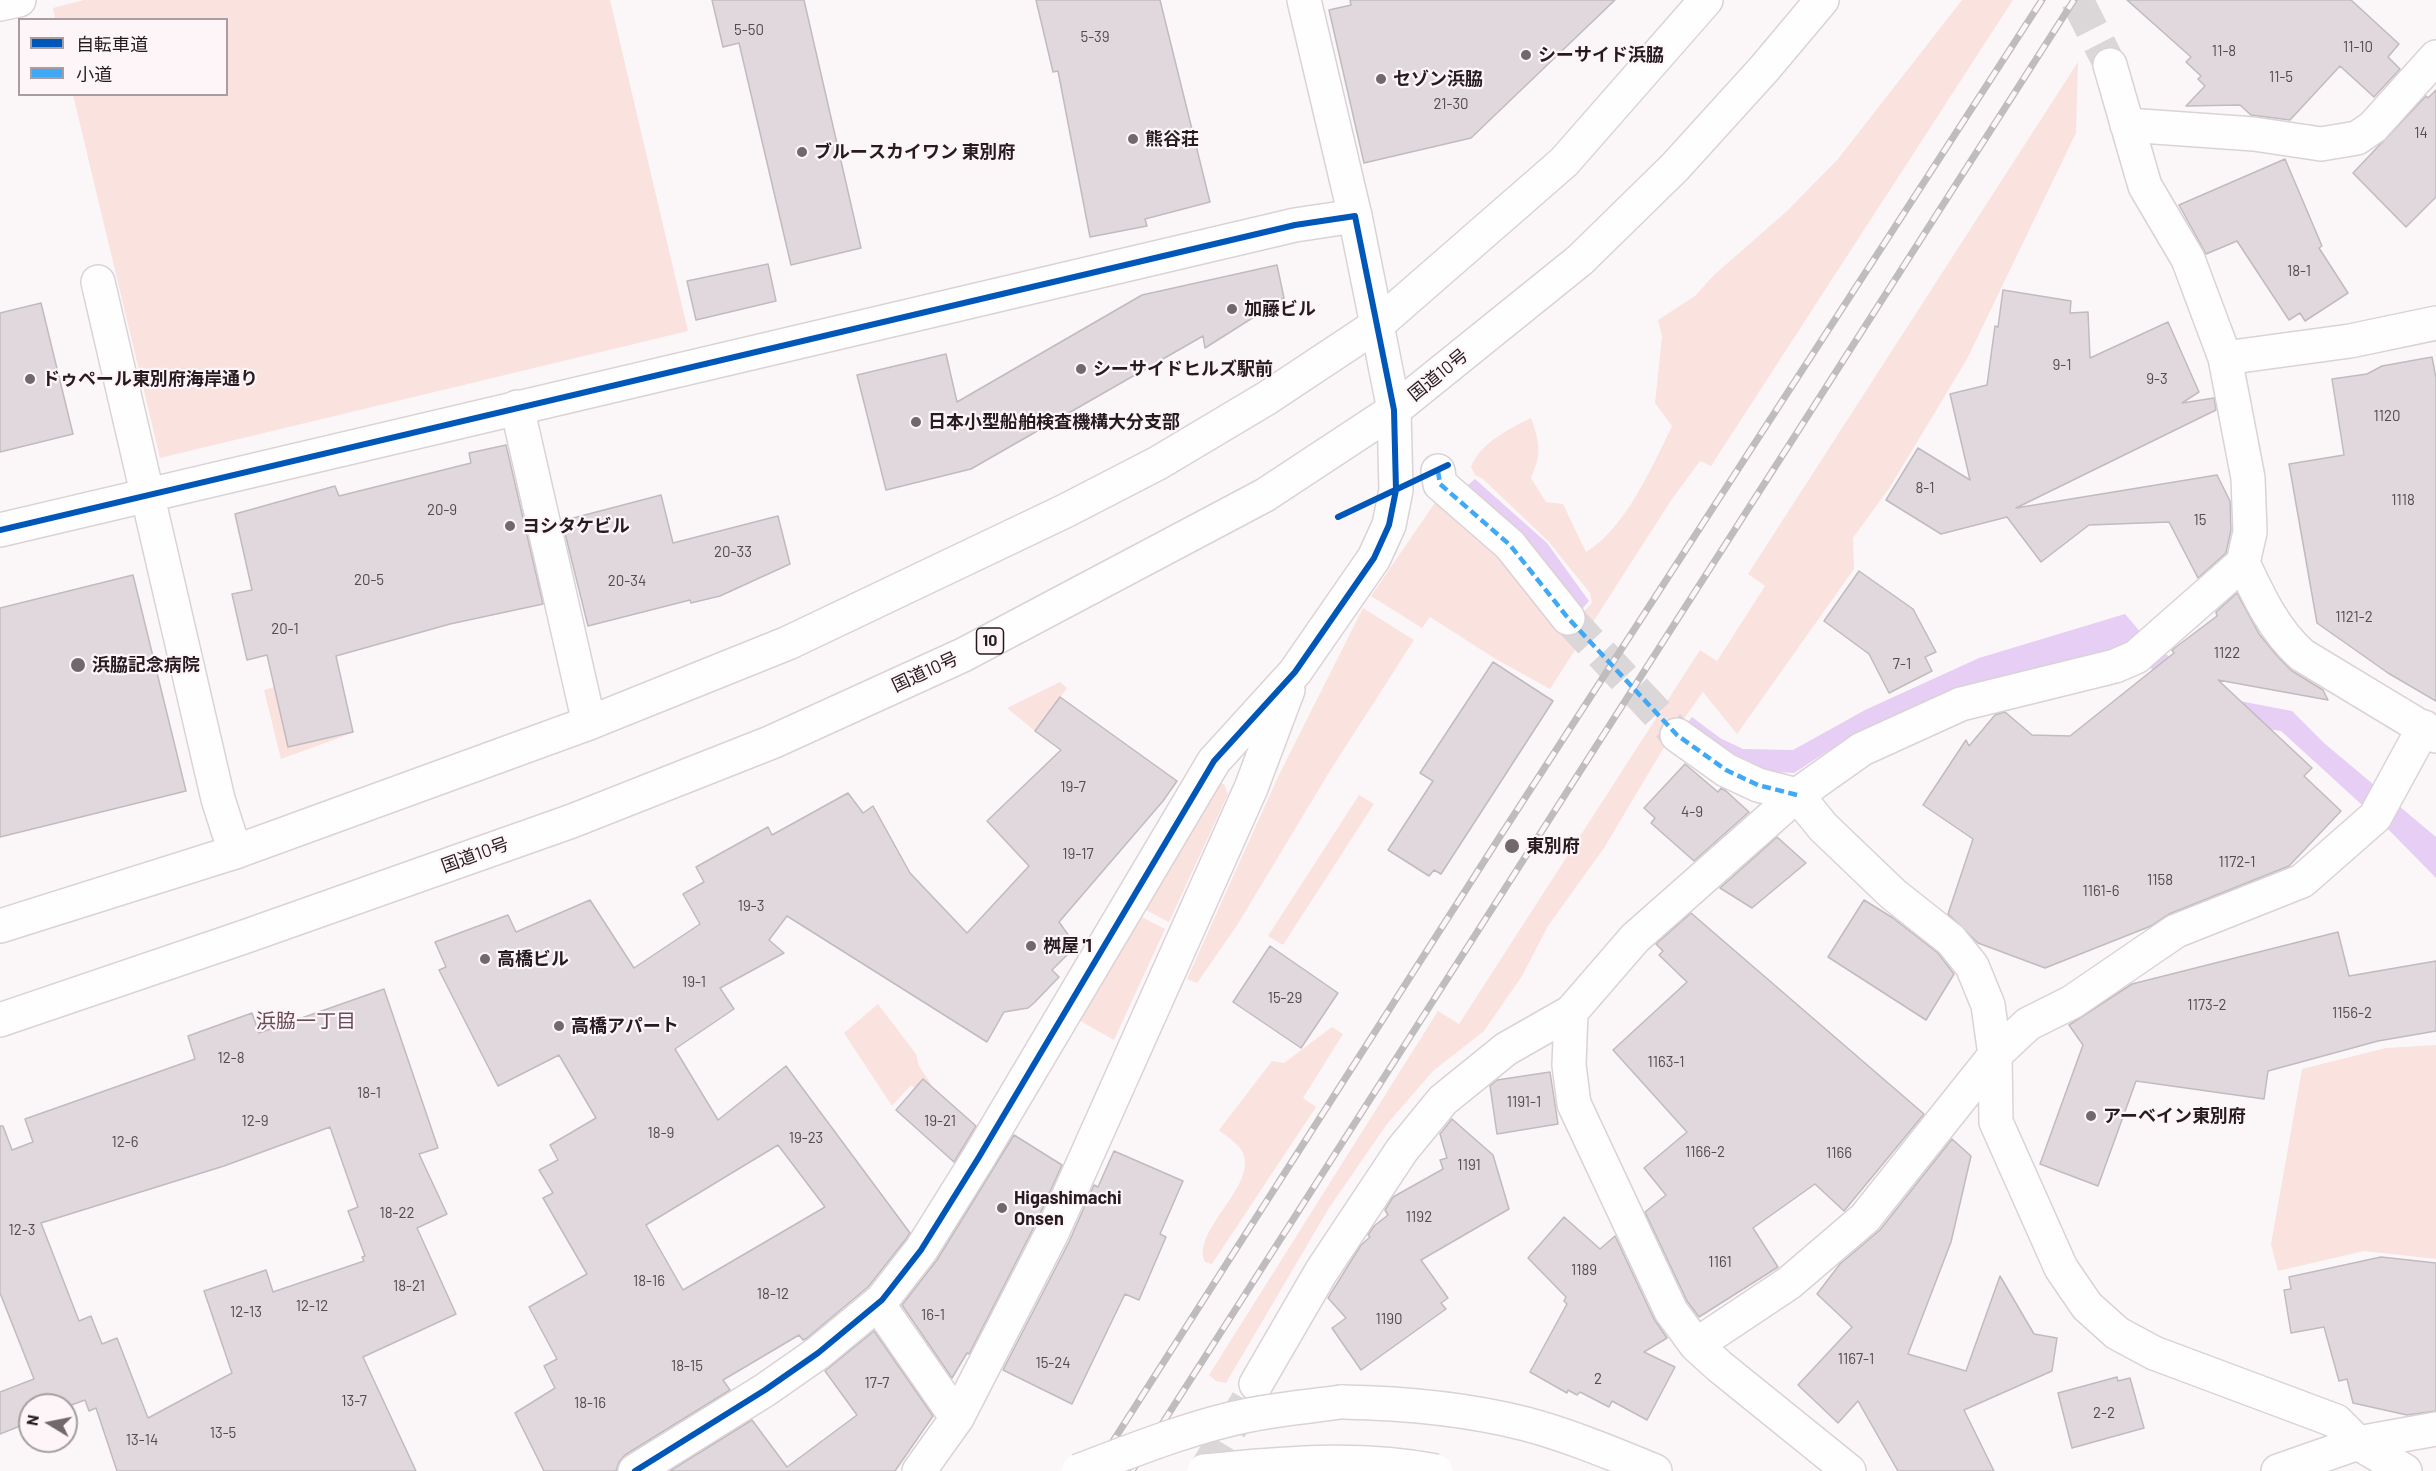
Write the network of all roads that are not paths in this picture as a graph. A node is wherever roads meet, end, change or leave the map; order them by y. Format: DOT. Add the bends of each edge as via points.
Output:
graph roads {
  1 [pos="19,0"];
  2 [pos="1304,0"];
  3 [pos="1706,0"];
  4 [pos="1822,0"];
  5 [pos="0,4"];
  6 [pos="2436,57"];
  7 [pos="2110,65"];
  8 [pos="2127,125"];
  9 [pos="1355,216"];
  10 [pos="98,282"];
  11 [pos="2436,323"];
  12 [pos="1377,325"];
  13 [pos="2225,358"];
  14 [pos="517,407"];
  15 [pos="1394,410"];
  16 [pos="1438,471"];
  17 [pos="148,496"];
  18 [pos="0,531"];
  19 [pos="2243,563"];
  20 [pos="1568,618"];
  21 [pos="1295,672"];
  22 [pos="589,723"];
  23 [pos="2430,731"];
  24 [pos="1677,735"];
  25 [pos="1797,795"];
  26 [pos="235,852"];
  27 [pos="0,926"];
  28 [pos="1571,1012"];
  29 [pos="0,1020"];
  30 [pos="1995,1055"];
  31 [pos="878,1304"];
  32 [pos="1696,1345"];
  33 [pos="1256,1384"];
  34 [pos="957,1418"];
  35 [pos="2436,1429"];
  36 [pos="2358,1443"];
  37 [pos="635,1471"];
  38 [pos="919,1471"];
  39 [pos="1078,1471"];
  40 [pos="1204,1471"];
  41 [pos="1436,1471"];
  42 [pos="1655,1471"];
  43 [pos="1849,1471"];
  44 [pos="2278,1471"];
  45 [pos="2405,1471"];
  1 -- 5 [label="main road"];
  2 -- 9 [label="main road"];
  3 -- 12 [label="main road" via="1563,162"];
  4 -- 15 [label="main road, 国道10号 / 10" via="1675,167 1580,260"];
  6 -- 8 [label="main road" via="2373,127 2358,138 2321,144 2254,134"];
  7 -- 8 [label="main road"];
  8 -- 13 [label="main road" via="2145,186 2188,259"];
  9 -- 12 [label="main road"];
  9 -- 14 [label="main road" via="1294,225"];
  10 -- 17 [label="main road"];
  11 -- 13 [label="main road" via="2350,341"];
  12 -- 15 [label="main road"];
  12 -- 22 [label="main road" via="1246,411 1065,512 788,643"];
  13 -- 19 [label="main road" via="2248,478 2250,532"];
  14 -- 17 [label="main road"];
  14 -- 22 [label="main road"];
  15 -- 21 [label="main road" via="1396,490 1389,525 1374,558"];
  15 -- 29 [label="main road, 国道10号 / 10" via="1265,495 963,655 772,742 572,821"];
  16 -- 20 [label="main road" via="1440,484 1510,545"];
  17 -- 18 [label="main road"];
  17 -- 26 [label="main road"];
  19 -- 23 [label="main road" via="2284,639 2302,655"];
  19 -- 25 [label="main road" via="2145,650 2115,666 1960,704 1862,749"];
  21 -- 31 [label="main road" via="1214,761 979,1157 921,1250"];
  21 -- 34 [label="main road" via="1251,788 1052,1233"];
  22 -- 26 [label="main road"];
  23 -- 30 [label="main road" via="2381,806 2302,881 2176,931 2072,1002 2028,1024"];
  24 -- 25 [label="main road" via="1726,770 1758,785"];
  25 -- 28 [label="main road" via="1635,938"];
  25 -- 30 [label="main road" via="1823,827 1893,894 1951,940 1972,966 1988,1005"];
  26 -- 27 [label="main road"];
  28 -- 32 [label="main road" via="1569,1065 1574,1104 1671,1311"];
  28 -- 33 [label="main road" via="1506,1049 1443,1100 1402,1150 1340,1244"];
  30 -- 32 [label="main road" via="1865,1218 1789,1283"];
  30 -- 36 [label="main road" via="1996,1122 2061,1268 2087,1306 2117,1334 2154,1353 2336,1421"];
  31 -- 34 [label="main road"];
  31 -- 37 [label="main road" via="819,1353"];
  32 -- 43 [label="main road"];
  34 -- 38 [label="main road"];
  35 -- 36 [label="main road"];
  36 -- 44 [label="main road"];
  36 -- 45 [label="main road"];
  39 -- 42 [label="main road, bridge" via="1190,1430 1249,1415 1341,1402 1440,1409 1526,1424"];
  40 -- 41 [label="main road, bridge" via="1353,1462"];
}
